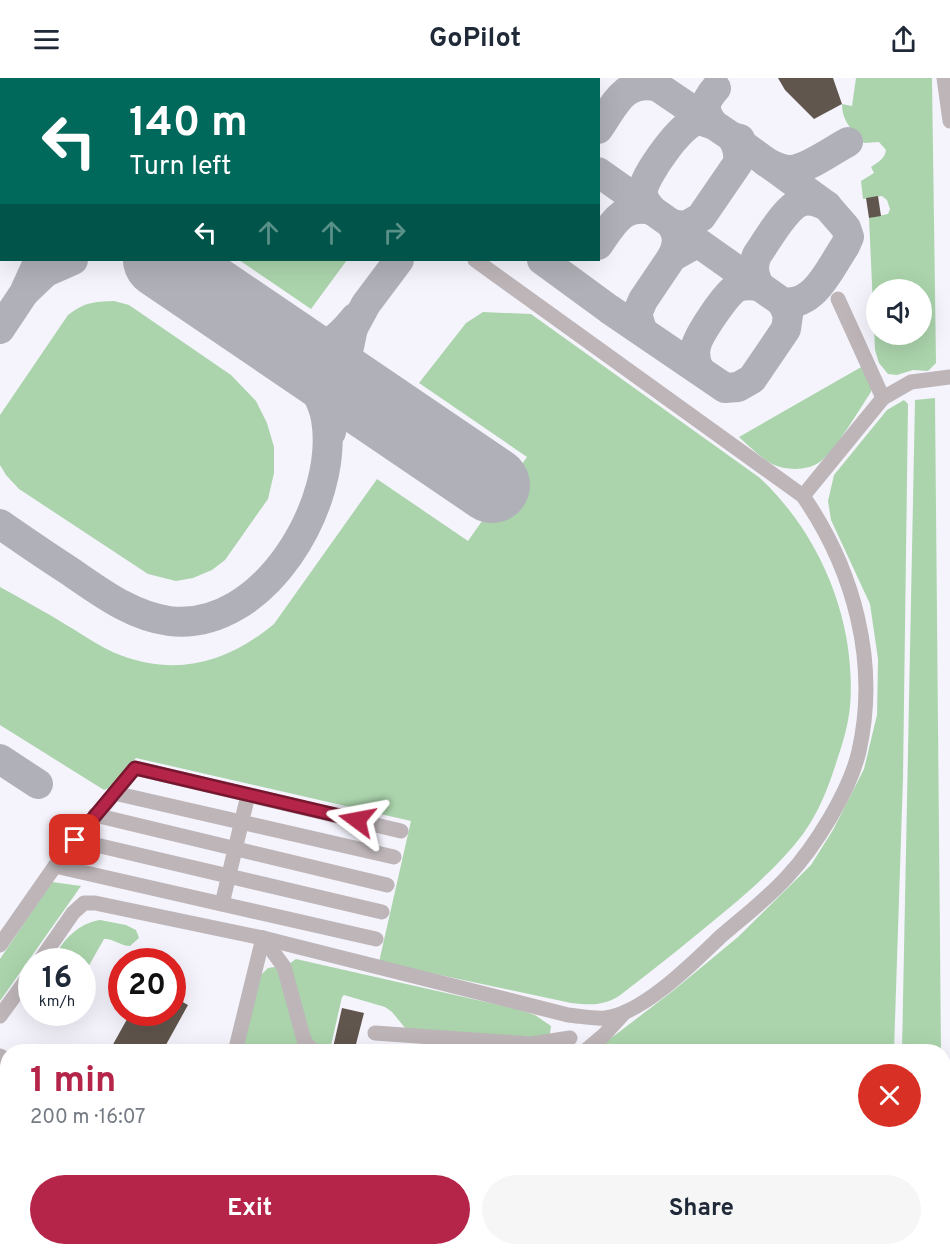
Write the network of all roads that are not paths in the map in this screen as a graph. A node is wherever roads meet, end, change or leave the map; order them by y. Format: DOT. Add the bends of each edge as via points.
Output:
graph roads {
  1 [pos="944,78"];
  2 [pos="950,121"];
  3 [pos="476,261"];
  4 [pos="838,299"];
  5 [pos="950,377"];
  6 [pos="883,398"];
  7 [pos="803,496"];
  8 [pos="114,793"];
  9 [pos="248,795"];
  10 [pos="95,815"];
  11 [pos="241,823"];
  12 [pos="401,831"];
  13 [pos="75,840"];
  14 [pos="235,849"];
  15 [pos="394,857"];
  16 [pos="55,866"];
  17 [pos="228,876"];
  18 [pos="387,885"];
  19 [pos="222,904"];
  20 [pos="382,912"];
  21 [pos="262,938"];
  22 [pos="376,939"];
  23 [pos="0,945"];
  24 [pos="49,948"];
  25 [pos="18,991"];
  26 [pos="625,1012"];
  27 [pos="568,1015"];
  28 [pos="0,1016"];
  29 [pos="375,1033"];
  30 [pos="237,1044"];
  31 [pos="307,1044"];
  32 [pos="531,1044"];
  33 [pos="570,1044"];
  34 [pos="593,1044"];
  1 -- 2 [label="lane"];
  3 -- 7 [label="lane"];
  4 -- 6 [label="lane"];
  5 -- 6 [label="lane" via="911,382"];
  6 -- 7 [label="lane"];
  7 -- 26 [label="lane" via="846,575 859,619 866,695 859,752 840,800 787,877 688,967"];
  8 -- 9 [label="lane" via="135,768"];
  8 -- 10 [label="lane"];
  8 -- 11 [label="lane"];
  9 -- 11 [label="lane"];
  9 -- 12 [label="lane"];
  10 -- 13 [label="lane"];
  10 -- 14 [label="lane"];
  11 -- 14 [label="lane"];
  11 -- 15 [label="lane"];
  13 -- 16 [label="lane"];
  13 -- 17 [label="lane"];
  14 -- 17 [label="lane"];
  14 -- 18 [label="lane"];
  16 -- 19 [label="lane"];
  16 -- 23 [label="lane"];
  17 -- 19 [label="lane"];
  17 -- 20 [label="lane"];
  19 -- 22 [label="lane"];
  21 -- 24 [label="lane" via="84,903"];
  21 -- 27 [label="lane"];
  21 -- 30 [label="lane"];
  21 -- 31 [label="lane" via="284,967"];
  25 -- 28 [label="lane"];
  26 -- 27 [label="lane" via="605,1018"];
  26 -- 34 [label="lane"];
  27 -- 33 [label="lane"];
  29 -- 32 [label="lane"];
}
